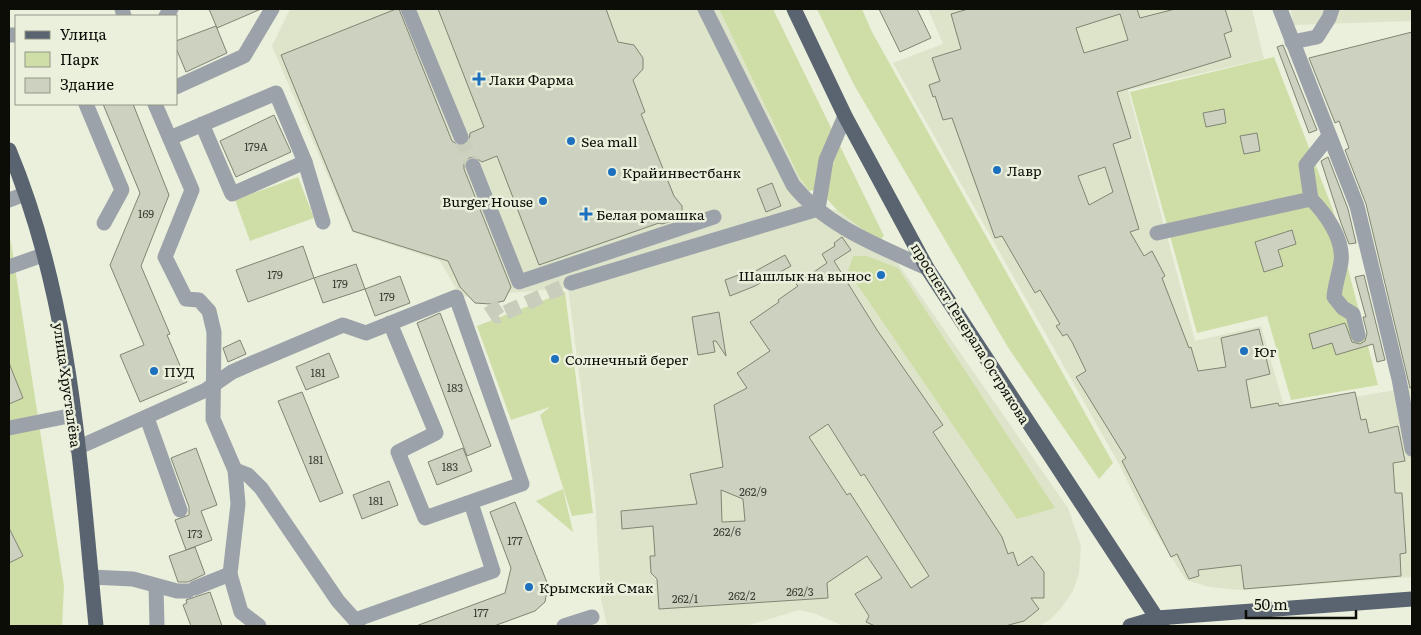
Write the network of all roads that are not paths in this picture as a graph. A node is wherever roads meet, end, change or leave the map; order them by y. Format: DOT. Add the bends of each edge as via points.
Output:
graph roads {
  1 [pos="272,9"];
  2 [pos="408,9"];
  3 [pos="705,9"];
  4 [pos="794,9"];
  5 [pos="1280,9"];
  6 [pos="1332,9"];
  7 [pos="1292,42"];
  8 [pos="178,86"];
  9 [pos="86,105"];
  10 [pos="156,105"];
  11 [pos="845,116"];
  12 [pos="202,124"];
  13 [pos="1329,136"];
  14 [pos="461,137"];
  15 [pos="170,138"];
  16 [pos="9,150"];
  17 [pos="304,162"];
  18 [pos="473,166"];
  19 [pos="25,194"];
  20 [pos="1311,199"];
  21 [pos="9,200"];
  22 [pos="818,209"];
  23 [pos="714,217"];
  24 [pos="323,222"];
  25 [pos="104,223"];
  26 [pos="1158,233"];
  27 [pos="43,255"];
  28 [pos="9,267"];
  29 [pos="927,268"];
  30 [pos="571,283"];
  31 [pos="390,323"];
  32 [pos="1358,335"];
  33 [pos="212,386"];
  34 [pos="74,415"];
  35 [pos="146,418"];
  36 [pos="9,428"];
  37 [pos="77,448"];
  38 [pos="1412,450"];
  39 [pos="235,470"];
  40 [pos="471,503"];
  41 [pos="180,510"];
  42 [pos="230,574"];
  43 [pos="91,577"];
  44 [pos="156,586"];
  45 [pos="1412,599"];
  46 [pos="592,617"];
  47 [pos="1159,622"];
  48 [pos="357,623"];
  49 [pos="96,626"];
  50 [pos="157,626"];
  51 [pos="259,626"];
  52 [pos="564,626"];
  53 [pos="1130,626"];
  1 -- 8 [label="lane" via="244,56"];
  2 -- 14 [label="lane"];
  3 -- 22 [label="lane" via="793,184 809,204"];
  4 -- 11 [label="main road, проспект Генерала Острякова"];
  5 -- 7 [label="lane"];
  6 -- 7 [label="lane" via="1317,37"];
  7 -- 13 [label="lane"];
  9 -- 25 [label="lane" via="122,190"];
  10 -- 15 [label="lane"];
  11 -- 22 [label="lane" via="826,160"];
  11 -- 29 [label="main road, проспект Генерала Острякова"];
  12 -- 15 [label="lane"];
  12 -- 17 [label="lane" via="276,93"];
  12 -- 17 [label="lane" via="232,194"];
  13 -- 20 [label="lane" via="1306,165"];
  13 -- 38 [label="lane" via="1356,206 1400,379"];
  15 -- 33 [label="lane" via="192,190 165,256 186,299 199,300 209,312 214,332"];
  16 -- 19 [label="main road, улица Хрусталёва"];
  17 -- 24 [label="lane"];
  18 -- 23 [label="lane" via="519,282"];
  19 -- 21 [label="lane"];
  19 -- 27 [label="main road, улица Хрусталёва"];
  20 -- 26 [label="lane"];
  20 -- 32 [label="lane" via="1323,211 1336,233 1341,260 1334,297 1353,314"];
  22 -- 29 [label="lane" via="846,230"];
  22 -- 30 [label="lane"];
  27 -- 28 [label="lane"];
  27 -- 34 [label="main road, улица Хрусталёва" via="62,330"];
  29 -- 47 [label="main road, проспект Генерала Острякова"];
  31 -- 33 [label="lane" via="366,333 343,325 248,365"];
  31 -- 40 [label="lane" via="436,433 398,452 426,518"];
  31 -- 40 [label="lane" via="456,297 522,484"];
  33 -- 35 [label="lane"];
  33 -- 39 [label="lane" via="213,419"];
  34 -- 36 [label="lane"];
  34 -- 37 [label="main road, улица Хрусталёва"];
  35 -- 37 [label="lane"];
  35 -- 41 [label="lane"];
  37 -- 43 [label="main road, улица Хрусталёва"];
  39 -- 42 [label="lane" via="238,504"];
  39 -- 48 [label="lane" via="248,475 261,488 338,601"];
  40 -- 48 [label="lane" via="493,572"];
  42 -- 44 [label="lane" via="177,592"];
  42 -- 51 [label="lane" via="241,612"];
  43 -- 44 [label="lane" via="133,579"];
  43 -- 49 [label="main road, улица Хрусталёва"];
  44 -- 50 [label="lane"];
  45 -- 47 [label="main road"];
  46 -- 52 [label="lane"];
  47 -- 53 [label="main road"];
}
